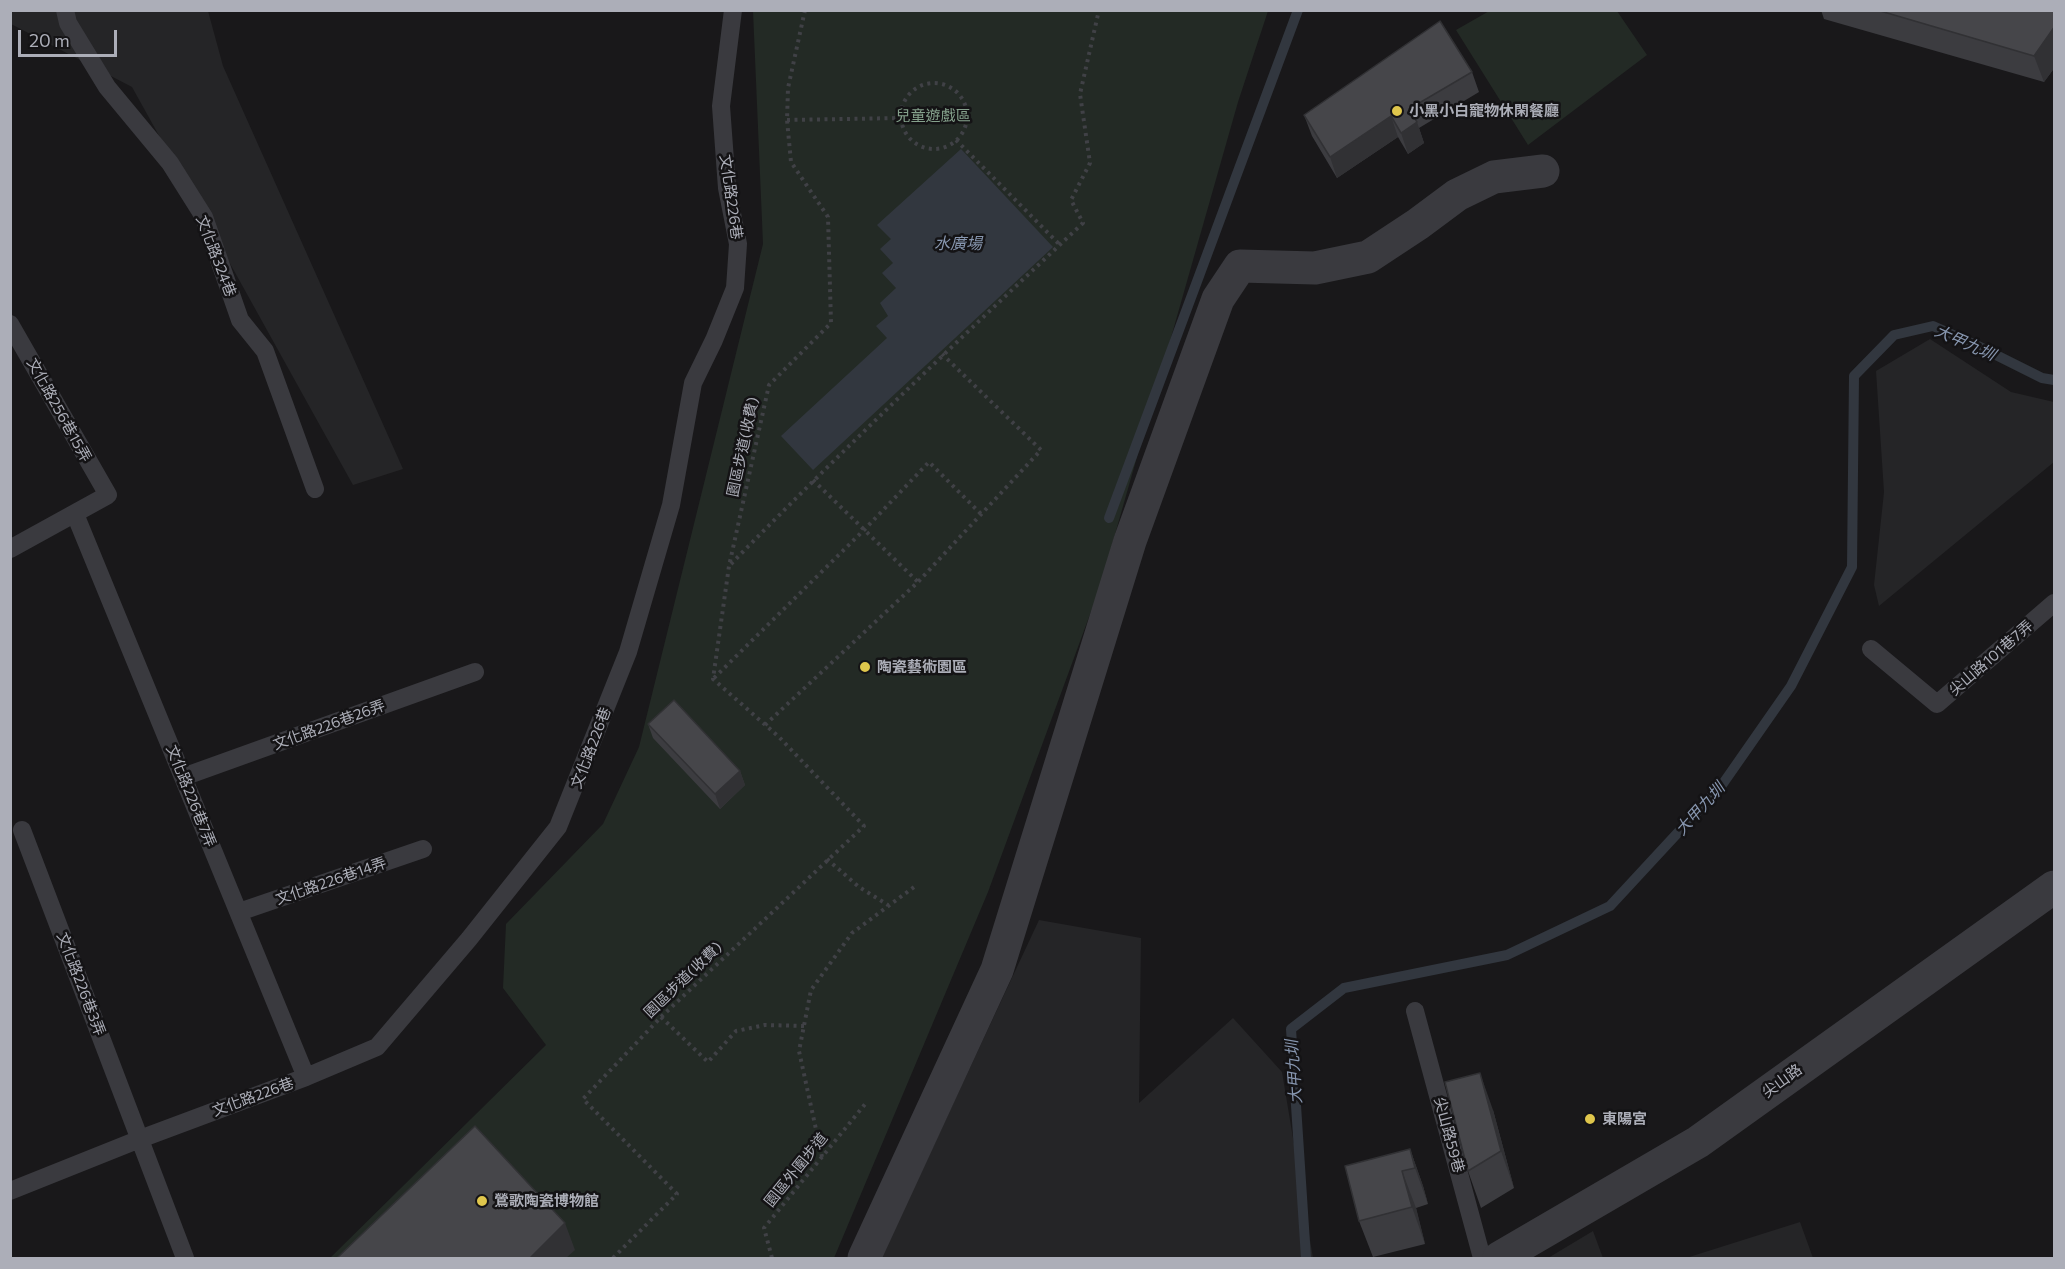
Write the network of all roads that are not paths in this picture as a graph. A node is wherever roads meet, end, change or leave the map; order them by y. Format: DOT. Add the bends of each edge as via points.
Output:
graph roads {
  1 [pos="64,10"];
  2 [pos="733,10"];
  3 [pos="1543,171"];
  4 [pos="10,324"];
  5 [pos="315,489"];
  6 [pos="75,514"];
  7 [pos="11,548"];
  8 [pos="2055,603"];
  9 [pos="1871,649"];
  10 [pos="475,672"];
  11 [pos="183,777"];
  12 [pos="22,830"];
  13 [pos="423,849"];
  14 [pos="2055,887"];
  15 [pos="239,912"];
  16 [pos="1415,1011"];
  17 [pos="306,1077"];
  18 [pos="140,1139"];
  19 [pos="10,1191"];
  20 [pos="185,1258"];
  21 [pos="864,1258"];
  22 [pos="1482,1258"];
  23 [pos="1499,1258"];
  1 -- 5 [label="lane, 文化路324巷" via="107,87 170,164 204,217 240,320 265,351"];
  2 -- 17 [label="lane, 文化路226巷" via="721,106 727,188 738,244 735,288 693,383 671,505 647,592 572,796 558,827 377,1047"];
  3 -- 21 [label="street" via="1494,177 1466,190 1368,257 1315,268 1240,266 1218,299 1130,541 997,970"];
  4 -- 6 [label="lane, 文化路256巷15弄" via="108,495"];
  6 -- 7 [label="lane"];
  6 -- 11 [label="lane, 文化路226巷7弄"];
  8 -- 9 [label="lane, 尖山路101巷7弄" via="1937,704"];
  10 -- 11 [label="lane, 文化路226巷26弄"];
  11 -- 15 [label="lane, 文化路226巷7弄"];
  12 -- 18 [label="lane, 文化路226巷3弄"];
  13 -- 15 [label="lane, 文化路226巷14弄"];
  14 -- 23 [label="street, 尖山路" via="1698,1142"];
  15 -- 17 [label="lane, 文化路226巷7弄"];
  16 -- 22 [label="lane, 尖山路59巷"];
  17 -- 18 [label="lane, 文化路226巷"];
  18 -- 19 [label="lane, 文化路226巷"];
  18 -- 20 [label="lane, 文化路226巷3弄"];
}
